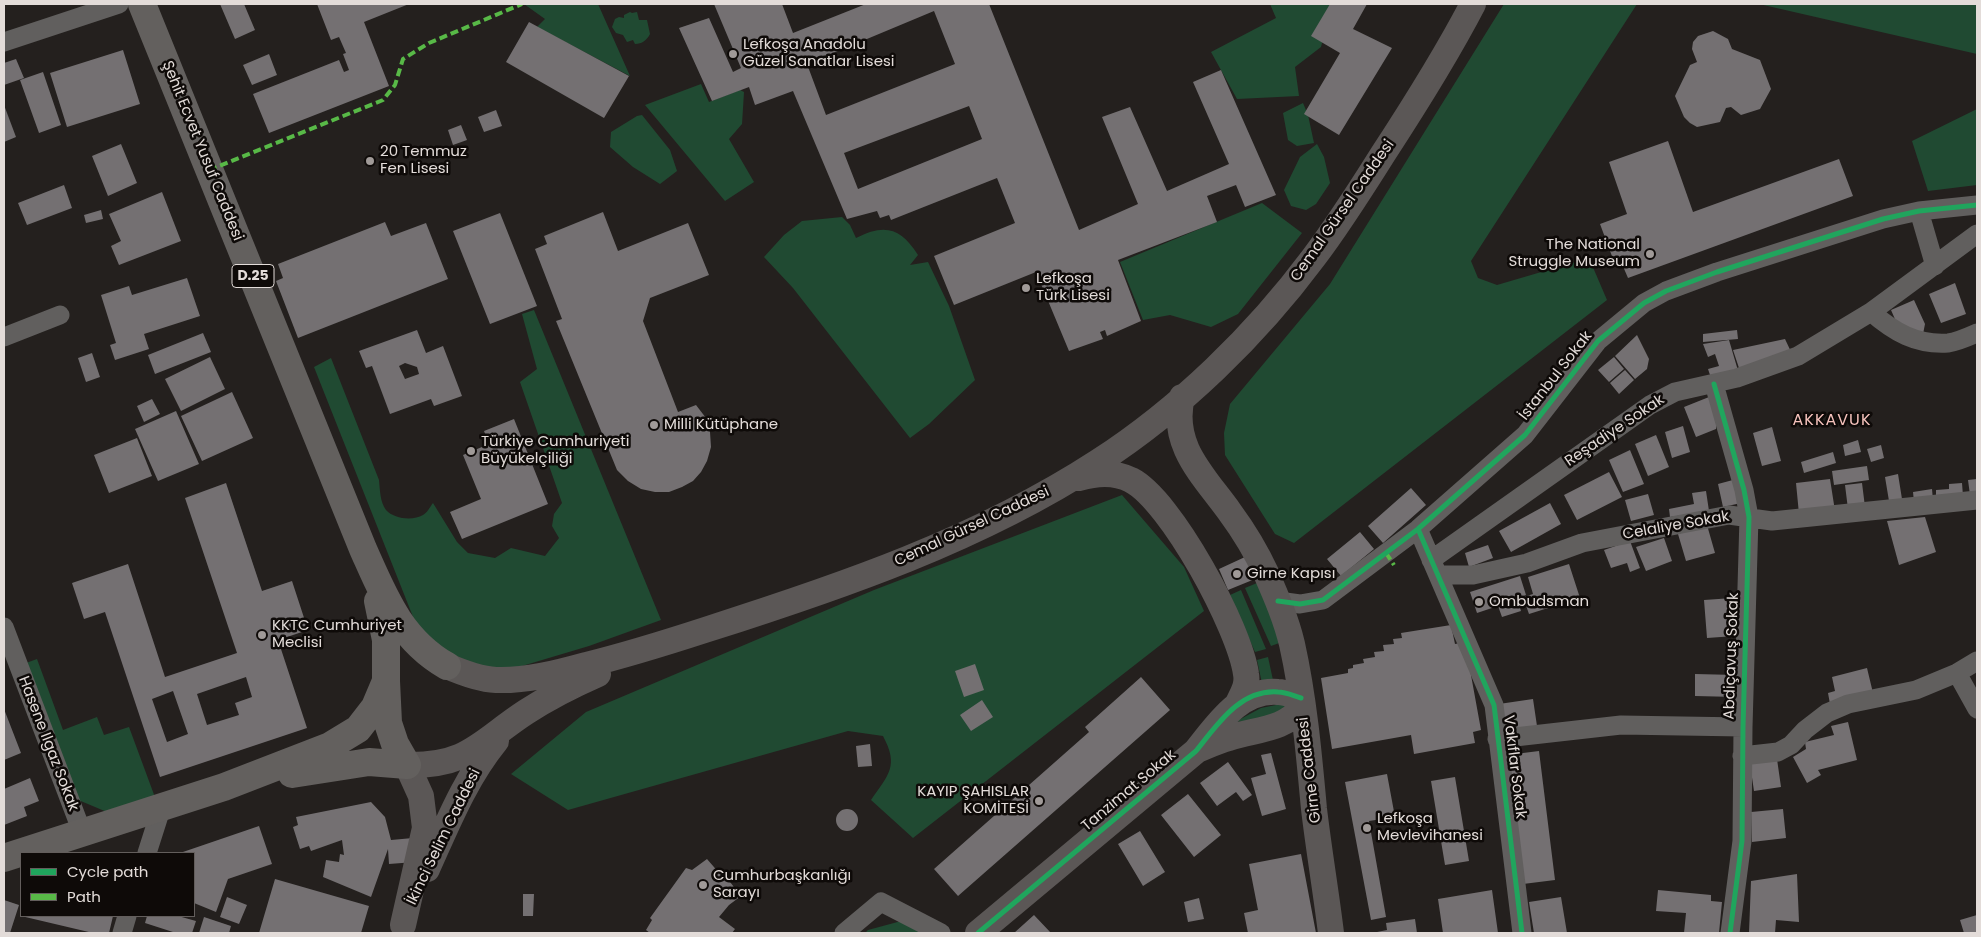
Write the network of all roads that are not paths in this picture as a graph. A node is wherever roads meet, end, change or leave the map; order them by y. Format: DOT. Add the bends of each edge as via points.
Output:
graph roads {
  1 [pos="119,4"];
  2 [pos="142,4"];
  3 [pos="1473,4"];
  4 [pos="4,42"];
  5 [pos="1977,205"];
  6 [pos="1919,211"];
  7 [pos="1977,234"];
  8 [pos="1935,266"];
  9 [pos="1871,312"];
  10 [pos="60,315"];
  11 [pos="1977,334"];
  12 [pos="4,337"];
  13 [pos="1714,384"];
  14 [pos="1182,397"];
  15 [pos="1068,480"];
  16 [pos="1977,500"];
  17 [pos="1749,517"];
  18 [pos="1418,528"];
  19 [pos="363,549"];
  20 [pos="1435,568"];
  21 [pos="1278,601"];
  22 [pos="4,627"];
  23 [pos="674,640"];
  24 [pos="1977,661"];
  25 [pos="447,666"];
  26 [pos="1957,673"];
  27 [pos="386,681"];
  28 [pos="1302,702"];
  29 [pos="1238,703"];
  30 [pos="1977,709"];
  31 [pos="507,726"];
  32 [pos="1743,728"];
  33 [pos="1497,739"];
  34 [pos="1196,751"];
  35 [pos="1742,756"];
  36 [pos="407,765"];
  37 [pos="224,787"];
  38 [pos="162,806"];
  39 [pos="82,832"];
  40 [pos="22,852"];
  41 [pos="147,852"];
  42 [pos="20,853"];
  43 [pos="4,858"];
  44 [pos="128,917"];
  45 [pos="401,929"];
  46 [pos="122,933"];
  47 [pos="844,933"];
  48 [pos="941,933"];
  49 [pos="978,933"];
  50 [pos="1331,933"];
  51 [pos="1522,933"];
  52 [pos="1730,933"];
  1 -- 4 [label="street"];
  2 -- 19 [label="main road, Şehit Ecvet Yusuf Caddesi / D.25"];
  3 -- 14 [label="street, Cemal Gürsel Caddesi / D.25" via="1421,95 1314,257 1265,318"];
  5 -- 6 [label="street, İstanbul Sokak"];
  6 -- 8 [label="street"];
  6 -- 18 [label="street, İstanbul Sokak" via="1883,219 1716,272 1644,303 1598,341 1525,435"];
  7 -- 8 [label="street, Reşadiye Sokak"];
  8 -- 9 [label="street, Reşadiye Sokak"];
  9 -- 11 [label="street" via="1890,329 1915,340 1949,343"];
  9 -- 13 [label="street, Reşadiye Sokak" via="1798,356"];
  10 -- 12 [label="street"];
  13 -- 17 [label="street, Abdiçavuş Sokak"];
  13 -- 20 [label="street, Reşadiye Sokak" via="1675,392 1626,420"];
  14 -- 15 [label="street, Cemal Gürsel Caddesi / D.25" via="1132,438"];
  14 -- 21 [label="street, Girne Caddesi" via="1180,429 1189,452 1202,477 1253,548"];
  15 -- 23 [label="street, Cemal Gürsel Caddesi / D.25" via="999,518 891,565"];
  15 -- 29 [label="street" via="1103,473 1130,479 1141,486 1171,520 1217,597 1236,639 1246,675 1246,688"];
  16 -- 17 [label="street, Celaliye Sokak" via="1772,521"];
  17 -- 20 [label="street, Celaliye Sokak" via="1729,515 1582,543 1527,563 1473,575"];
  17 -- 32 [label="street, Abdiçavuş Sokak"];
  18 -- 20 [label="street, Vakıflar Sokak"];
  18 -- 21 [label="street, İstanbul Sokak" via="1323,600 1300,604"];
  19 -- 25 [label="main road, Şehit Ecvet Yusuf Caddesi / D.25" via="403,629 422,649"];
  19 -- 27 [label="main road, Şehit Ecvet Yusuf Caddesi" via="384,627"];
  20 -- 33 [label="street, Vakıflar Sokak" via="1494,705"];
  21 -- 28 [label="street, Girne Caddesi" via="1292,644"];
  22 -- 39 [label="street, Hasene Ilgaz Sokak"];
  23 -- 25 [label="street, Cemal Gürsel Caddesi / D.25" via="580,667 517,679 477,677"];
  23 -- 31 [label="street, Cemal Gürsel Caddesi" via="565,690"];
  24 -- 26 [label="street"];
  26 -- 30 [label="street"];
  26 -- 35 [label="street" via="1916,690 1848,704 1827,713 1791,745 1778,752"];
  27 -- 36 [label="main road, Şehit Ecvet Yusuf Caddesi" via="388,722"];
  27 -- 37 [label="main road" via="375,707 358,730 347,738"];
  28 -- 29 [label="street, Tanzimat Sokak" via="1279,692 1257,694"];
  28 -- 34 [label="street, Tanzimat Sokak" via="1297,714 1285,723"];
  28 -- 50 [label="street, Girne Caddesi"];
  29 -- 34 [label="street, Tanzimat Sokak"];
  31 -- 36 [label="street, Cemal Gürsel Caddesi" via="456,759 433,765"];
  31 -- 45 [label="street, İkinci Selim Caddesi" via="464,791"];
  32 -- 33 [label="street" via="1621,724"];
  32 -- 35 [label="street, Abdiçavuş Sokak"];
  33 -- 51 [label="street, Vakıflar Sokak"];
  34 -- 49 [label="street, Tanzimat Sokak"];
  35 -- 52 [label="street, Abdiçavuş Sokak" via="1742,841"];
  36 -- 37 [label="main road" via="369,762"];
  36 -- 45 [label="street, İkinci Selim Caddesi" via="421,796 425,828"];
  37 -- 38 [label="main road"];
  38 -- 39 [label="main road"];
  38 -- 41 [label="street"];
  39 -- 40 [label="main road"];
  42 -- 43 [label="main road"];
  44 -- 46 [label="street"];
  47 -- 48 [label="street" via="881,902"];
}
